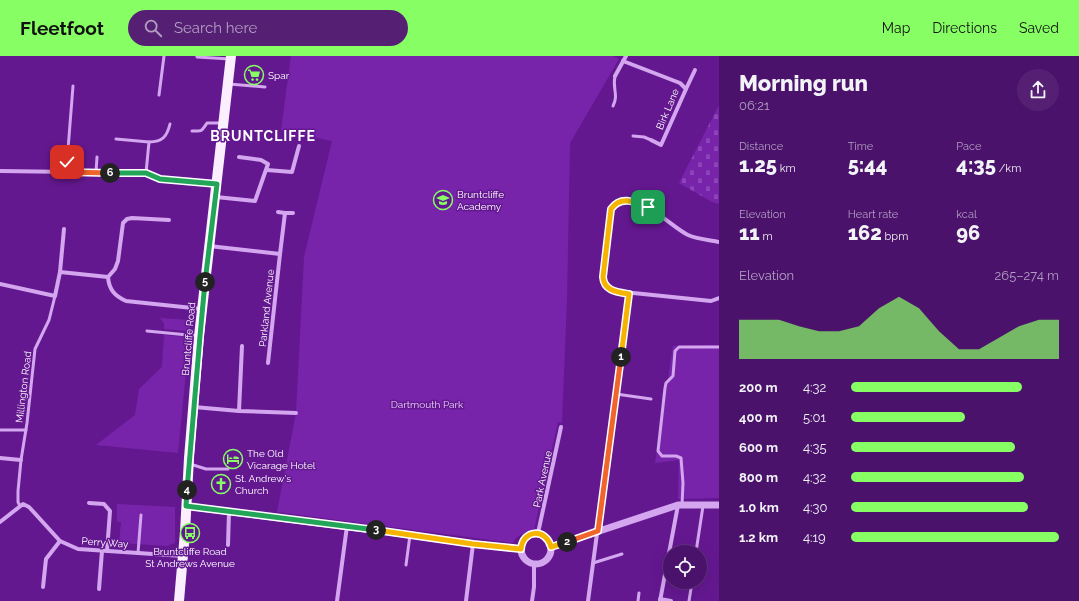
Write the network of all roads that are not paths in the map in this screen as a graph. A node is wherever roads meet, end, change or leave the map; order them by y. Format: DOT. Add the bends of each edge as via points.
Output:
graph roads {
  1 [pos="164,56"];
  2 [pos="197,56"];
  3 [pos="626,56"];
  4 [pos="231,57"];
  5 [pos="623,61"];
  6 [pos="695,70"];
  7 [pos="615,76"];
  8 [pos="227,84"];
  9 [pos="73,86"];
  10 [pos="265,87"];
  11 [pos="686,89"];
  12 [pos="159,95"];
  13 [pos="613,106"];
  14 [pos="223,123"];
  15 [pos="170,124"];
  16 [pos="192,131"];
  17 [pos="633,136"];
  18 [pos="116,139"];
  19 [pos="651,140"];
  20 [pos="149,142"];
  21 [pos="299,146"];
  22 [pos="239,157"];
  23 [pos="97,158"];
  24 [pos="267,170"];
  25 [pos="0,171"];
  26 [pos="65,172"];
  27 [pos="96,172"];
  28 [pos="146,173"];
  29 [pos="217,184"];
  30 [pos="215,197"];
  31 [pos="278,212"];
  32 [pos="285,213"];
  33 [pos="293,213"];
  34 [pos="169,220"];
  35 [pos="64,229"];
  36 [pos="719,242"];
  37 [pos="209,246"];
  38 [pos="280,254"];
  39 [pos="60,272"];
  40 [pos="108,277"];
  41 [pos="0,284"];
  42 [pos="629,294"];
  43 [pos="55,296"];
  44 [pos="719,298"];
  45 [pos="202,309"];
  46 [pos="147,331"];
  47 [pos="200,336"];
  48 [pos="242,346"];
  49 [pos="719,347"];
  50 [pos="268,363"];
  51 [pos="616,394"];
  52 [pos="651,399"];
  53 [pos="194,407"];
  54 [pos="239,411"];
  55 [pos="296,413"];
  56 [pos="561,427"];
  57 [pos="0,430"];
  58 [pos="26,430"];
  59 [pos="0,458"];
  60 [pos="21,460"];
  61 [pos="189,463"];
  62 [pos="228,469"];
  63 [pos="89,504"];
  64 [pos="680,505"];
  65 [pos="703,505"];
  66 [pos="719,505"];
  67 [pos="20,506"];
  68 [pos="186,506"];
  69 [pos="229,512"];
  70 [pos="141,515"];
  71 [pos="0,522"];
  72 [pos="347,526"];
  73 [pos="598,531"];
  74 [pos="538,533"];
  75 [pos="410,535"];
  76 [pos="60,542"];
  77 [pos="228,544"];
  78 [pos="473,544"];
  79 [pos="697,545"];
  80 [pos="551,547"];
  81 [pos="521,549"];
  82 [pos="102,550"];
  83 [pos="107,551"];
  84 [pos="138,553"];
  85 [pos="622,554"];
  86 [pos="183,556"];
  87 [pos="593,563"];
  88 [pos="534,564"];
  89 [pos="406,565"];
  90 [pos="42,587"];
  91 [pos="99,589"];
  92 [pos="691,589"];
  93 [pos="639,593"];
  94 [pos="660,600"];
  95 [pos="178,601"];
  96 [pos="337,601"];
  97 [pos="466,601"];
  98 [pos="532,601"];
  99 [pos="588,601"];
  100 [pos="638,601"];
  101 [pos="671,601"];
  102 [pos="689,601"];
  1 -- 12 [label="lane"];
  2 -- 4 [label="lane"];
  3 -- 5 [label="street"];
  4 -- 8 [label="main road, Bruntcliffe Road"];
  5 -- 7 [label="street"];
  5 -- 11 [label="street, Birk Lane" via="680,83"];
  6 -- 11 [label="street"];
  7 -- 13 [label="lane" via="616,97"];
  8 -- 10 [label="lane"];
  8 -- 14 [label="main road, Bruntcliffe Road"];
  9 -- 26 [label="lane"];
  11 -- 19 [label="street, Birk Lane" via="661,145"];
  14 -- 16 [label="lane" via="207,123 204,130"];
  14 -- 29 [label="main road, Bruntcliffe Road"];
  15 -- 20 [label="lane" via="167,134 156,142"];
  17 -- 19 [label="lane"];
  18 -- 20 [label="lane"];
  20 -- 28 [label="lane"];
  21 -- 24 [label="street" via="292,172"];
  22 -- 24 [label="street" via="261,160 268,164"];
  23 -- 27 [label="lane"];
  24 -- 30 [label="street" via="255,202"];
  25 -- 26 [label="street"];
  26 -- 27 [label="street"];
  27 -- 28 [label="street"];
  28 -- 29 [label="street" via="160,179"];
  29 -- 30 [label="main road, Bruntcliffe Road"];
  30 -- 37 [label="main road, Bruntcliffe Road"];
  31 -- 32 [label="street"];
  32 -- 33 [label="street"];
  32 -- 38 [label="street, Parkland Avenue"];
  34 -- 40 [label="street" via="126,219 123,223 118,261"];
  35 -- 39 [label="street, Millington Road"];
  36 -- 42 [label="street" via="690,236 678,230 660,214 636,202 625,200 615,204 611,209 603,281 605,286 614,291"];
  37 -- 38 [label="street"];
  37 -- 45 [label="main road, Bruntcliffe Road"];
  38 -- 50 [label="street, Parkland Avenue"];
  39 -- 40 [label="street"];
  39 -- 43 [label="street, Millington Road"];
  40 -- 45 [label="street" via="110,287 116,296 126,301"];
  41 -- 43 [label="street"];
  42 -- 44 [label="street" via="710,301"];
  42 -- 51 [label="street"];
  43 -- 58 [label="lane, Millington Road" via="35,349"];
  45 -- 47 [label="main road, Bruntcliffe Road"];
  46 -- 47 [label="lane"];
  47 -- 53 [label="main road, Bruntcliffe Road"];
  48 -- 54 [label="street"];
  49 -- 64 [label="lane" via="677,348 673,376 666,383 658,451 662,456 681,458"];
  51 -- 52 [label="lane"];
  51 -- 73 [label="street"];
  53 -- 54 [label="street"];
  53 -- 61 [label="main road, Bruntcliffe Road"];
  54 -- 55 [label="street"];
  56 -- 74 [label="street, Park Avenue"];
  57 -- 58 [label="lane"];
  58 -- 60 [label="lane, Millington Road"];
  59 -- 60 [label="street"];
  60 -- 67 [label="lane, Millington Road" via="18,491"];
  61 -- 62 [label="lane" via="201,468"];
  61 -- 68 [label="main road, Bruntcliffe Road"];
  63 -- 83 [label="street" via="104,504 110,511"];
  64 -- 65 [label="street"];
  64 -- 73 [label="street"];
  64 -- 94 [label="street"];
  65 -- 66 [label="street"];
  65 -- 79 [label="lane"];
  67 -- 71 [label="street"];
  67 -- 76 [label="street, Perry Way" via="23,504 29,507"];
  68 -- 69 [label="street"];
  68 -- 86 [label="main road, Bruntcliffe Road"];
  69 -- 72 [label="street"];
  69 -- 77 [label="street"];
  70 -- 84 [label="lane"];
  72 -- 75 [label="street"];
  72 -- 96 [label="street"];
  73 -- 80 [label="street"];
  73 -- 87 [label="street"];
  74 -- 80 [label="street" via="547,538"];
  74 -- 81 [label="street" via="527,536"];
  75 -- 78 [label="street"];
  75 -- 89 [label="lane"];
  76 -- 82 [label="street, Perry Way" via="78,549"];
  76 -- 90 [label="street" via="46,559"];
  78 -- 81 [label="street"];
  78 -- 97 [label="street"];
  80 -- 88 [label="street" via="549,557 544,562"];
  81 -- 88 [label="street" via="524,558"];
  82 -- 83 [label="street, Perry Way"];
  82 -- 91 [label="street"];
  83 -- 84 [label="street, Perry Way"];
  84 -- 86 [label="street, Perry Way"];
  85 -- 87 [label="lane"];
  86 -- 95 [label="main road, Bruntcliffe Road"];
  87 -- 99 [label="street"];
  88 -- 98 [label="street"];
  92 -- 102 [label="lane"];
  93 -- 100 [label="lane"];
  94 -- 101 [label="street"];
}
